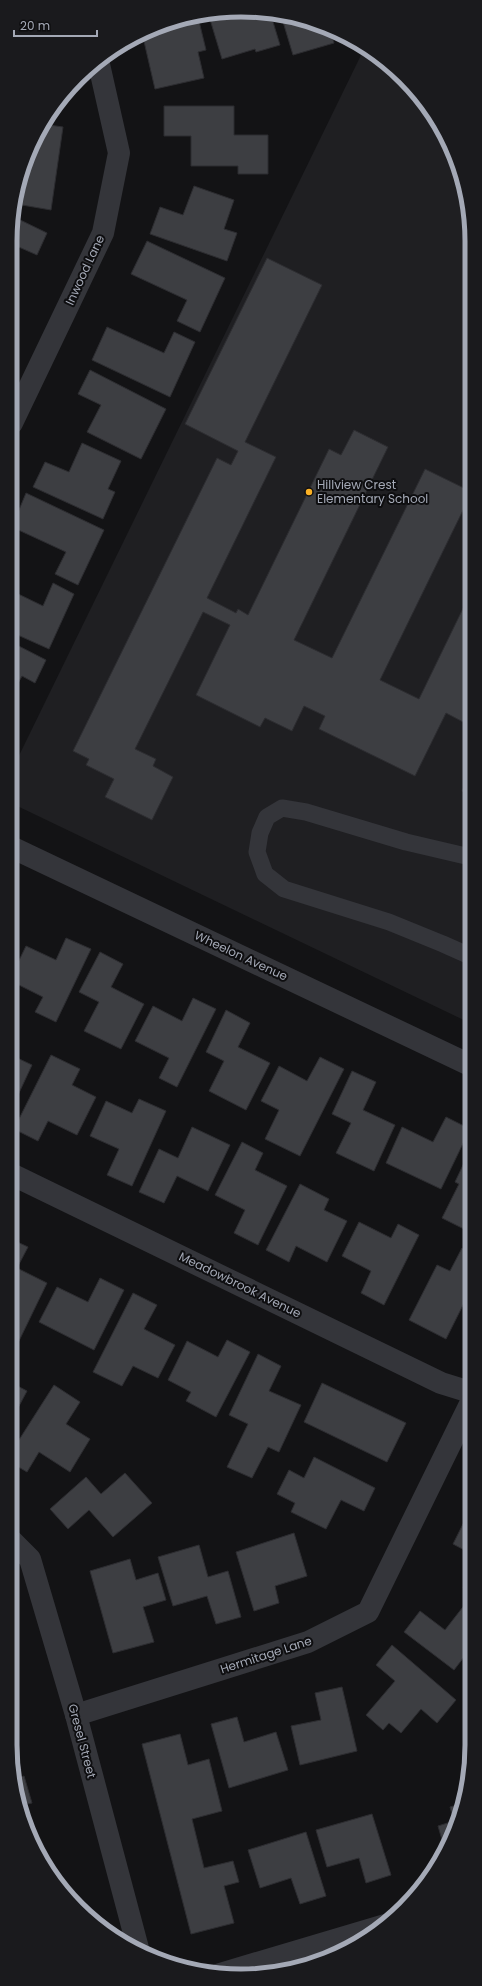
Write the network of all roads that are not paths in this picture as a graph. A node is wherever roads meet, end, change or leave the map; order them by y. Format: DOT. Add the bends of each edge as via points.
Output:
graph roads {
  1 [pos="100,67"];
  2 [pos="17,413"];
  3 [pos="17,850"];
  4 [pos="465,856"];
  5 [pos="465,954"];
  6 [pos="465,1063"];
  7 [pos="17,1177"];
  8 [pos="465,1390"];
  9 [pos="465,1414"];
  10 [pos="17,1546"];
  11 [pos="76,1715"];
  12 [pos="365,1931"];
  13 [pos="137,1943"];
  14 [pos="237,1969"];
  1 -- 2 [label="street, Inwood Lane" via="120,153 103,233"];
  3 -- 6 [label="street, Wheelon Avenue"];
  4 -- 5 [label="lane" via="406,842 306,812 282,808 267,817 260,833 257,852 265,874 284,890 389,922"];
  7 -- 8 [label="street, Meadowbrook Avenue" via="441,1383"];
  9 -- 11 [label="street, Hermitage Lane" via="368,1612 308,1642"];
  10 -- 11 [label="street, Gresel Street" via="30,1559"];
  11 -- 13 [label="street, Gresel Street"];
  12 -- 14 [label="street"];
}
